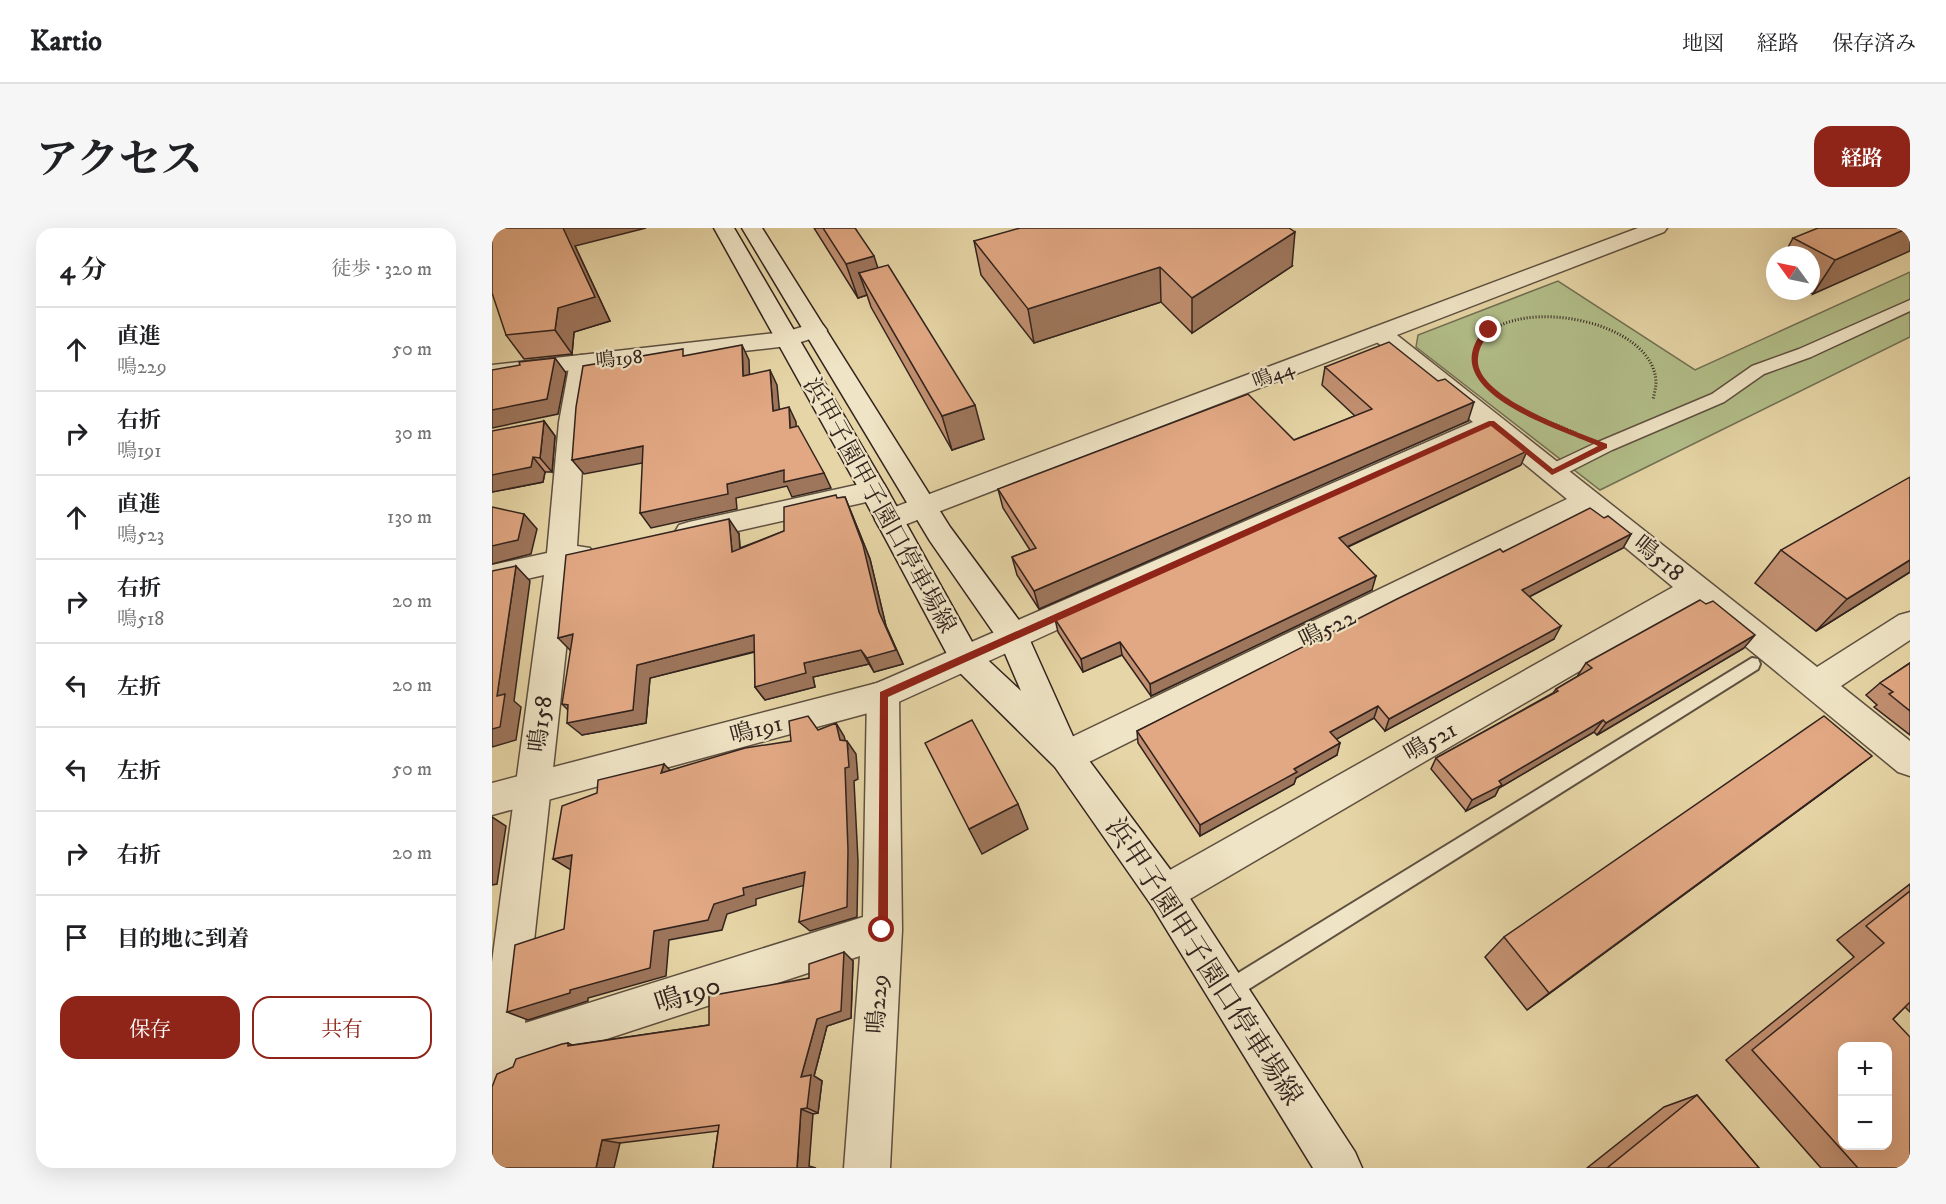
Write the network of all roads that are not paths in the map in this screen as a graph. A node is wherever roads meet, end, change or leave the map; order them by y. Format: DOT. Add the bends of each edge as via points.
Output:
graph roads {
  1 [pos="724,228"];
  2 [pos="752,228"];
  3 [pos="1657,228"];
  4 [pos="1910,305"];
  5 [pos="815,330"];
  6 [pos="1380,333"];
  7 [pos="788,339"];
  8 [pos="582,362"];
  9 [pos="492,372"];
  10 [pos="1491,423"];
  11 [pos="1552,472"];
  12 [pos="874,491"];
  13 [pos="1588,501"];
  14 [pos="924,507"];
  15 [pos="889,520"];
  16 [pos="666,537"];
  17 [pos="608,549"];
  18 [pos="561,560"];
  19 [pos="492,576"];
  20 [pos="1696,588"];
  21 [pos="1910,624"];
  22 [pos="1013,636"];
  23 [pos="965,658"];
  24 [pos="1752,664"];
  25 [pos="1816,685"];
  26 [pos="883,695"];
  27 [pos="1067,756"];
  28 [pos="1910,761"];
  29 [pos="532,788"];
  30 [pos="492,799"];
  31 [pos="1165,893"];
  32 [pos="882,930"];
  33 [pos="1229,990"];
  34 [pos="495,1064"];
  35 [pos="867,1168"];
  36 [pos="1340,1168"];
  1 -- 7 [label="street, 浜甲子園甲子園口停車場線"];
  2 -- 5 [label="street, 浜甲子園甲子園口停車場線"];
  3 -- 6 [label="street, 鳴44"];
  4 -- 11 [label="street" via="1758,370 1718,398"];
  5 -- 7 [label="street, 鳴198"];
  5 -- 14 [label="street, 浜甲子園甲子園口停車場線"];
  6 -- 10 [label="street, 鳴518"];
  6 -- 14 [label="street, 鳴44"];
  7 -- 8 [label="street, 鳴198"];
  7 -- 12 [label="street, 浜甲子園甲子園口停車場線"];
  8 -- 9 [label="street, 鳴198"];
  8 -- 18 [label="street, 鳴158" via="561,424"];
  10 -- 11 [label="street, 鳴518"];
  10 -- 22 [label="street, 鳴191"];
  11 -- 13 [label="street, 鳴518"];
  12 -- 15 [label="street, 浜甲子園甲子園口停車場線"];
  12 -- 16 [label="street"];
  13 -- 20 [label="street, 鳴518"];
  13 -- 27 [label="street, 鳴522"];
  14 -- 15 [label="street, 鳴44"];
  14 -- 22 [label="street, 浜甲子園甲子園口停車場線"];
  15 -- 23 [label="street, 浜甲子園甲子園口停車場線"];
  17 -- 18 [label="street"];
  18 -- 19 [label="street"];
  18 -- 29 [label="street, 鳴158"];
  20 -- 25 [label="street, 鳴518"];
  20 -- 31 [label="street, 鳴521"];
  21 -- 25 [label="street"];
  22 -- 23 [label="street, 鳴191"];
  22 -- 27 [label="street, 浜甲子園甲子園口停車場線"];
  23 -- 26 [label="street, 鳴191"];
  23 -- 27 [label="street, 浜甲子園甲子園口停車場線"];
  24 -- 33 [label="lane"];
  25 -- 28 [label="street, 鳴518"];
  26 -- 29 [label="street, 鳴191"];
  26 -- 32 [label="street, 鳴229"];
  27 -- 31 [label="street, 浜甲子園甲子園口停車場線"];
  29 -- 30 [label="street, 鳴191"];
  29 -- 34 [label="street, 鳴158"];
  31 -- 33 [label="street, 浜甲子園甲子園口停車場線"];
  32 -- 34 [label="street, 鳴190"];
  32 -- 35 [label="street, 鳴229"];
  33 -- 36 [label="street, 浜甲子園甲子園口停車場線"];
}
